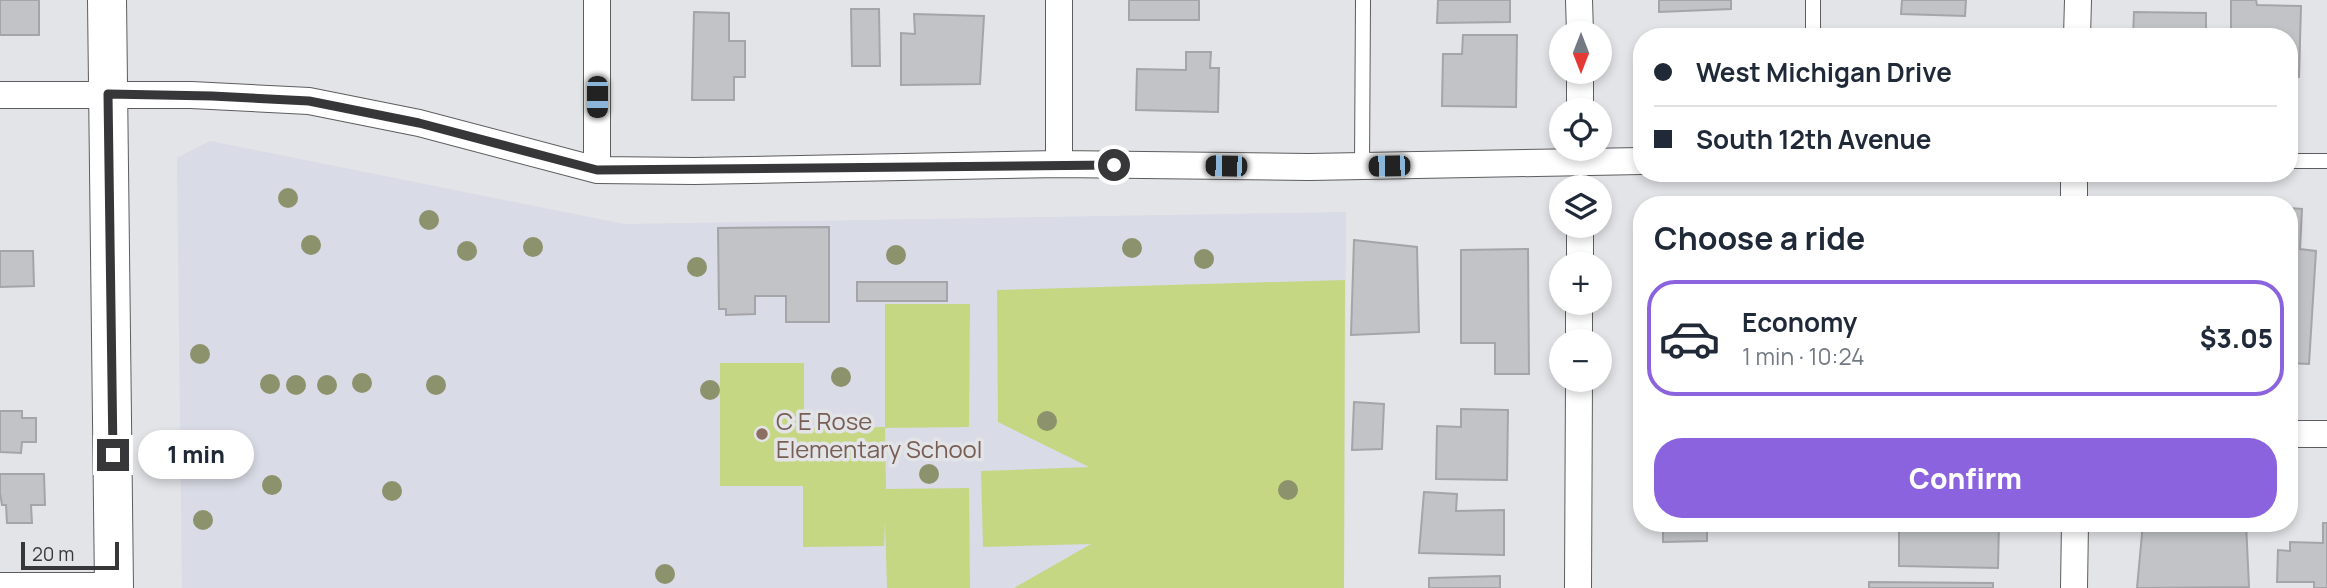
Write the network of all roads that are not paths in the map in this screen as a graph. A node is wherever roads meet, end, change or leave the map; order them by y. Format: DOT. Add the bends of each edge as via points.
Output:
graph roads {
  1 [pos="107,0"];
  2 [pos="597,0"];
  3 [pos="1059,0"];
  4 [pos="1363,0"];
  5 [pos="1579,0"];
  6 [pos="1813,0"];
  7 [pos="2078,0"];
  8 [pos="1580,21"];
  9 [pos="1813,28"];
  10 [pos="2077,28"];
  11 [pos="108,94"];
  12 [pos="0,96"];
  13 [pos="2298,161"];
  14 [pos="2327,161"];
  15 [pos="1633,162"];
  16 [pos="1059,164"];
  17 [pos="1362,166"];
  18 [pos="1580,166"];
  19 [pos="597,170"];
  20 [pos="1579,392"];
  21 [pos="2298,434"];
  22 [pos="2327,434"];
  23 [pos="2075,532"];
  24 [pos="0,586"];
  25 [pos="114,587"];
  26 [pos="1578,588"];
  27 [pos="2074,588"];
  1 -- 11 [label="main road"];
  2 -- 19 [label="street"];
  3 -- 16 [label="street"];
  4 -- 17 [label="lane"];
  5 -- 8 [label="street"];
  6 -- 9 [label="lane"];
  7 -- 10 [label="street"];
  11 -- 12 [label="street"];
  11 -- 19 [label="street" via="309,101 419,123"];
  11 -- 25 [label="main road"];
  13 -- 14 [label="lane"];
  15 -- 18 [label="street"];
  16 -- 17 [label="street"];
  16 -- 19 [label="street"];
  17 -- 18 [label="street"];
  20 -- 26 [label="street"];
  21 -- 22 [label="street"];
  23 -- 27 [label="street"];
  24 -- 25 [label="street"];
}
